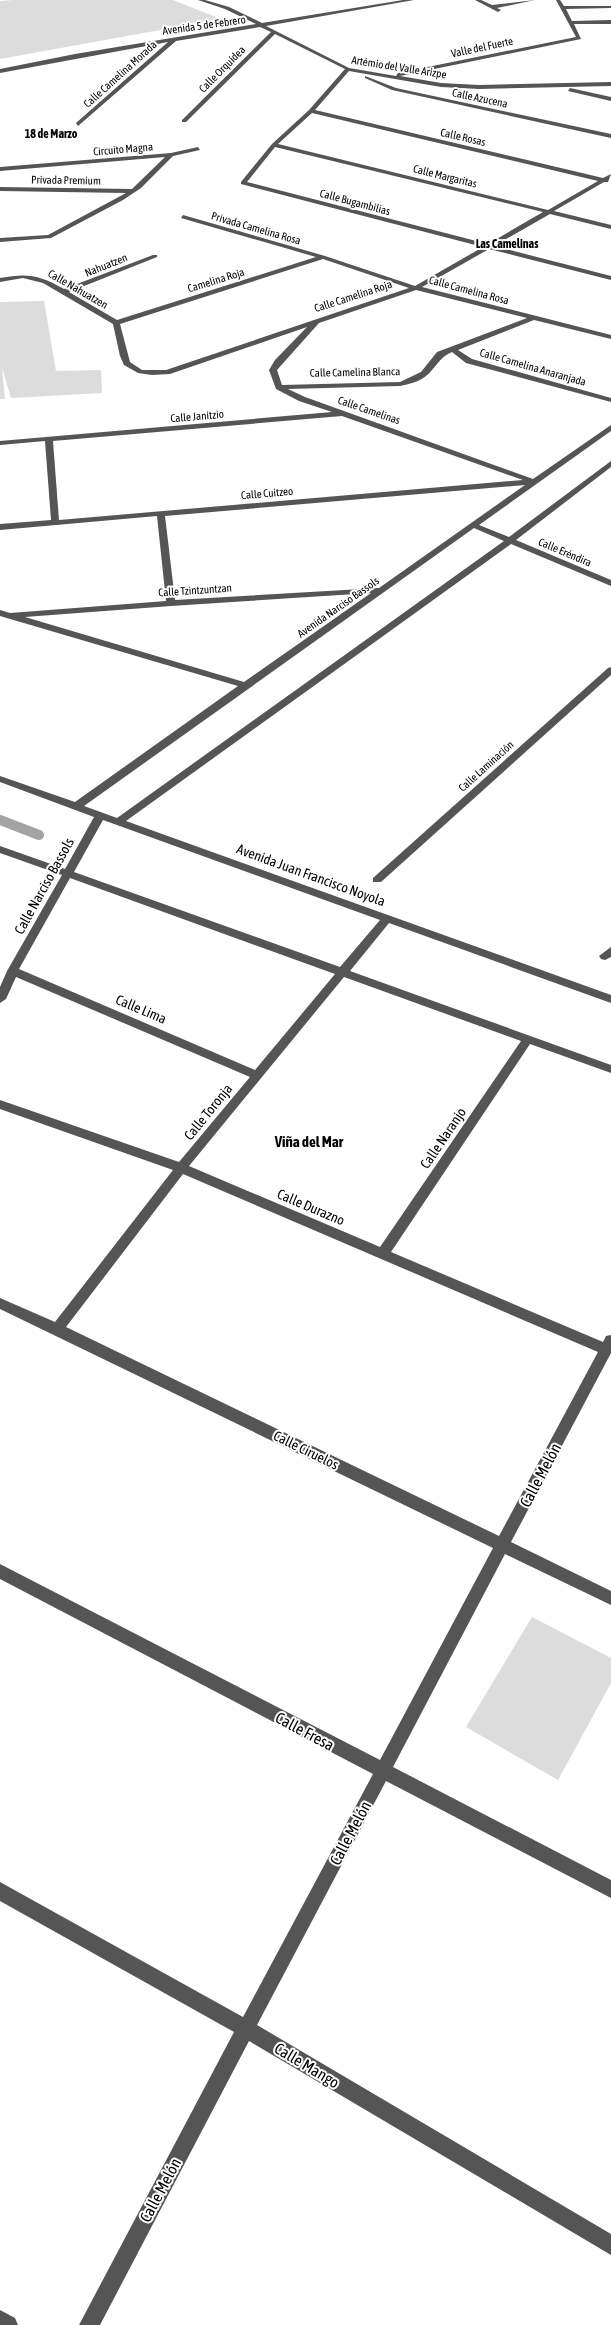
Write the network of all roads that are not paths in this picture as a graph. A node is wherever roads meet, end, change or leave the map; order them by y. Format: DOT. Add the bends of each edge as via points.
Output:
graph roads {
  1 [pos="200,0"];
  2 [pos="378,0"];
  3 [pos="412,0"];
  4 [pos="477,0"];
  5 [pos="534,0"];
  6 [pos="558,0"];
  7 [pos="492,7"];
  8 [pos="611,7"];
  9 [pos="563,8"];
  10 [pos="502,12"];
  11 [pos="254,21"];
  12 [pos="611,22"];
  13 [pos="571,23"];
  14 [pos="263,26"];
  15 [pos="274,32"];
  16 [pos="175,38"];
  17 [pos="0,64"];
  18 [pos="348,69"];
  19 [pos="0,71"];
  20 [pos="390,77"];
  21 [pos="611,84"];
  22 [pos="548,86"];
  23 [pos="611,99"];
  24 [pos="311,111"];
  25 [pos="184,121"];
  26 [pos="78,124"];
  27 [pos="611,136"];
  28 [pos="274,145"];
  29 [pos="198,149"];
  30 [pos="171,155"];
  31 [pos="0,169"];
  32 [pos="611,176"];
  33 [pos="603,180"];
  34 [pos="611,182"];
  35 [pos="0,189"];
  36 [pos="132,191"];
  37 [pos="549,211"];
  38 [pos="183,217"];
  39 [pos="611,227"];
  40 [pos="0,240"];
  41 [pos="487,247"];
  42 [pos="155,256"];
  43 [pos="323,257"];
  44 [pos="611,278"];
  45 [pos="0,280"];
  46 [pos="416,288"];
  47 [pos="64,292"];
  48 [pos="533,318"];
  49 [pos="319,319"];
  50 [pos="116,322"];
  51 [pos="611,338"];
  52 [pos="452,349"];
  53 [pos="280,387"];
  54 [pos="611,400"];
  55 [pos="346,414"];
  56 [pos="611,427"];
  57 [pos="50,440"];
  58 [pos="0,443"];
  59 [pos="611,463"];
  60 [pos="535,482"];
  61 [pos="161,514"];
  62 [pos="55,522"];
  63 [pos="473,525"];
  64 [pos="0,527"];
  65 [pos="510,541"];
  66 [pos="611,583"];
  67 [pos="382,590"];
  68 [pos="171,603"];
  69 [pos="0,613"];
  70 [pos="10,616"];
  71 [pos="611,670"];
  72 [pos="243,685"];
  73 [pos="0,779"];
  74 [pos="78,805"];
  75 [pos="101,814"];
  76 [pos="118,822"];
  77 [pos="0,849"];
  78 [pos="68,873"];
  79 [pos="377,880"];
  80 [pos="387,918"];
  81 [pos="13,971"];
  82 [pos="343,972"];
  83 [pos="0,999"];
  84 [pos="611,999"];
  85 [pos="528,1039"];
  86 [pos="611,1069"];
  87 [pos="257,1075"];
  88 [pos="0,1104"];
  89 [pos="181,1168"];
  90 [pos="383,1253"];
  91 [pos="0,1303"];
  92 [pos="57,1329"];
  93 [pos="609,1344"];
  94 [pos="503,1545"];
  95 [pos="0,1571"];
  96 [pos="611,1598"];
  97 [pos="382,1772"];
  98 [pos="611,1889"];
  99 [pos="0,1891"];
  100 [pos="246,2029"];
  101 [pos="611,2244"];
  102 [pos="0,2320"];
  103 [pos="8,2325"];
  104 [pos="89,2325"];
  1 -- 11 [label="street, Artémio del Valle Arizpe"];
  2 -- 11 [label="street, Avenida 5 de Febrero"];
  3 -- 14 [label="street, Avenida 5 de Febrero"];
  4 -- 7 [label="street"];
  5 -- 7 [label="street"];
  6 -- 9 [label="street"];
  7 -- 10 [label="street"];
  8 -- 9 [label="street"];
  9 -- 13 [label="street"];
  11 -- 14 [label="street, Artémio del Valle Arizpe"];
  11 -- 17 [label="street, Avenida 5 de Febrero"];
  12 -- 13 [label="street"];
  13 -- 20 [label="street, Valle del Fuerte" via="579,38"];
  14 -- 15 [label="street, Artémio del Valle Arizpe"];
  14 -- 16 [label="street, Avenida 5 de Febrero"];
  15 -- 18 [label="street, Artémio del Valle Arizpe"];
  15 -- 25 [label="street, Calle Orquídea"];
  16 -- 19 [label="street, Avenida 5 de Febrero"];
  16 -- 26 [label="street, Calle Camelina Morada"];
  18 -- 20 [label="street, Artémio del Valle Arizpe"];
  18 -- 24 [label="street, Calle Bugambilias"];
  18 -- 27 [label="street, Calle Azucena" via="394,89"];
  20 -- 22 [label="street, Artémio del Valle Arizpe" via="441,85"];
  21 -- 22 [label="street, Artémio del Valle Arizpe"];
  22 -- 23 [label="street"];
  24 -- 28 [label="street, Calle Bugambilias"];
  24 -- 33 [label="street, Calle Rosas"];
  28 -- 37 [label="street, Calle Margaritas"];
  28 -- 41 [label="street, Calle Bugambilias" via="243,183"];
  29 -- 30 [label="street"];
  30 -- 31 [label="street, Circuito Magna"];
  30 -- 36 [label="street, Circuito Magna"];
  32 -- 33 [label="street, Calle Camelina Roja"];
  33 -- 34 [label="street, Calle Rosas"];
  33 -- 37 [label="street, Calle Camelina Roja"];
  35 -- 36 [label="street, Privada Premium"];
  36 -- 40 [label="street, Circuito Magna" via="49,237"];
  37 -- 39 [label="street, Calle Margaritas"];
  37 -- 41 [label="street, Calle Camelina Roja"];
  38 -- 43 [label="street, Privada Camelina Rosa"];
  41 -- 44 [label="street, Calle Bugambilias"];
  41 -- 46 [label="street, Calle Camelina Roja"];
  42 -- 47 [label="street, Nahuatzen"];
  43 -- 46 [label="street, Calle Camelina Rosa"];
  43 -- 50 [label="street, Camelina Roja"];
  45 -- 47 [label="street, Calle Nahuatzen" via="23,276 36,278"];
  46 -- 48 [label="street, Calle Camelina Rosa"];
  46 -- 49 [label="street, Calle Camelina Roja"];
  47 -- 50 [label="street, Calle Nahuatzen"];
  48 -- 51 [label="street, Calle Camelina Rosa"];
  48 -- 52 [label="street, Calle Camelina Blanca"];
  49 -- 50 [label="street, Calle Camelina Roja" via="152,374 137,372 124,360"];
  49 -- 53 [label="street" via="273,370"];
  52 -- 53 [label="street, Calle Camelina Blanca" via="440,354 424,374 400,384"];
  52 -- 54 [label="street, Calle Camelina Anaranjada" via="474,362"];
  53 -- 55 [label="street, Calle Camelinas" via="302,399"];
  55 -- 57 [label="street, Calle Janitzio"];
  55 -- 60 [label="street, Calle Camelinas"];
  56 -- 60 [label="street, Avenida Narciso Bassols"];
  57 -- 58 [label="street, Calle Janitzio"];
  57 -- 62 [label="street"];
  59 -- 65 [label="street"];
  60 -- 61 [label="street, Calle Cuitzeo"];
  60 -- 63 [label="street, Avenida Narciso Bassols"];
  61 -- 62 [label="street, Calle Cuitzeo"];
  61 -- 68 [label="street"];
  62 -- 64 [label="street, Calle Cuitzeo"];
  63 -- 65 [label="street, Calle Eréndira"];
  63 -- 67 [label="street, Avenida Narciso Bassols"];
  65 -- 66 [label="street, Calle Eréndira"];
  65 -- 76 [label="street"];
  67 -- 68 [label="street, Calle Tzintzuntzan"];
  67 -- 72 [label="street, Avenida Narciso Bassols"];
  68 -- 70 [label="street, Calle Tzintzuntzan"];
  69 -- 70 [label="street, Calle Tzintzuntzan"];
  70 -- 72 [label="street, Calle Tzintzuntzan"];
  71 -- 79 [label="street, Calle Laminación"];
  72 -- 74 [label="street, Avenida Narciso Bassols"];
  73 -- 74 [label="street, Avenida Juan Francisco Noyola"];
  74 -- 75 [label="street, Avenida Juan Francisco Noyola"];
  75 -- 76 [label="street, Avenida Juan Francisco Noyola"];
  75 -- 78 [label="street, Calle Narciso Bassols"];
  76 -- 80 [label="street, Avenida Juan Francisco Noyola"];
  77 -- 78 [label="street"];
  78 -- 81 [label="street, Calle Narciso Bassols"];
  78 -- 82 [label="street"];
  80 -- 82 [label="street, Calle Toronja"];
  80 -- 84 [label="street, Avenida Juan Francisco Noyola"];
  81 -- 83 [label="street, Calle Narciso Bassols"];
  81 -- 87 [label="street, Calle Lima"];
  82 -- 85 [label="street"];
  82 -- 87 [label="street, Calle Toronja"];
  85 -- 86 [label="street"];
  85 -- 90 [label="street, Calle Naranjo"];
  87 -- 89 [label="street, Calle Toronja"];
  88 -- 89 [label="street, Calle Durazno"];
  89 -- 90 [label="street, Calle Durazno"];
  89 -- 92 [label="street, Calle Toronja"];
  90 -- 93 [label="street, Calle Durazno"];
  91 -- 92 [label="street, Calle Ciruelos"];
  92 -- 94 [label="street, Calle Ciruelos"];
  93 -- 94 [label="street, Calle Melón"];
  94 -- 96 [label="street, Calle Ciruelos"];
  94 -- 97 [label="street, Calle Melón"];
  95 -- 97 [label="street, Calle Fresa"];
  97 -- 98 [label="street, Calle Fresa"];
  97 -- 100 [label="street, Calle Melón"];
  99 -- 100 [label="street, Calle Mango"];
  100 -- 101 [label="street, Calle Mango"];
  100 -- 104 [label="street, Calle Melón"];
  102 -- 103 [label="street"];
}
